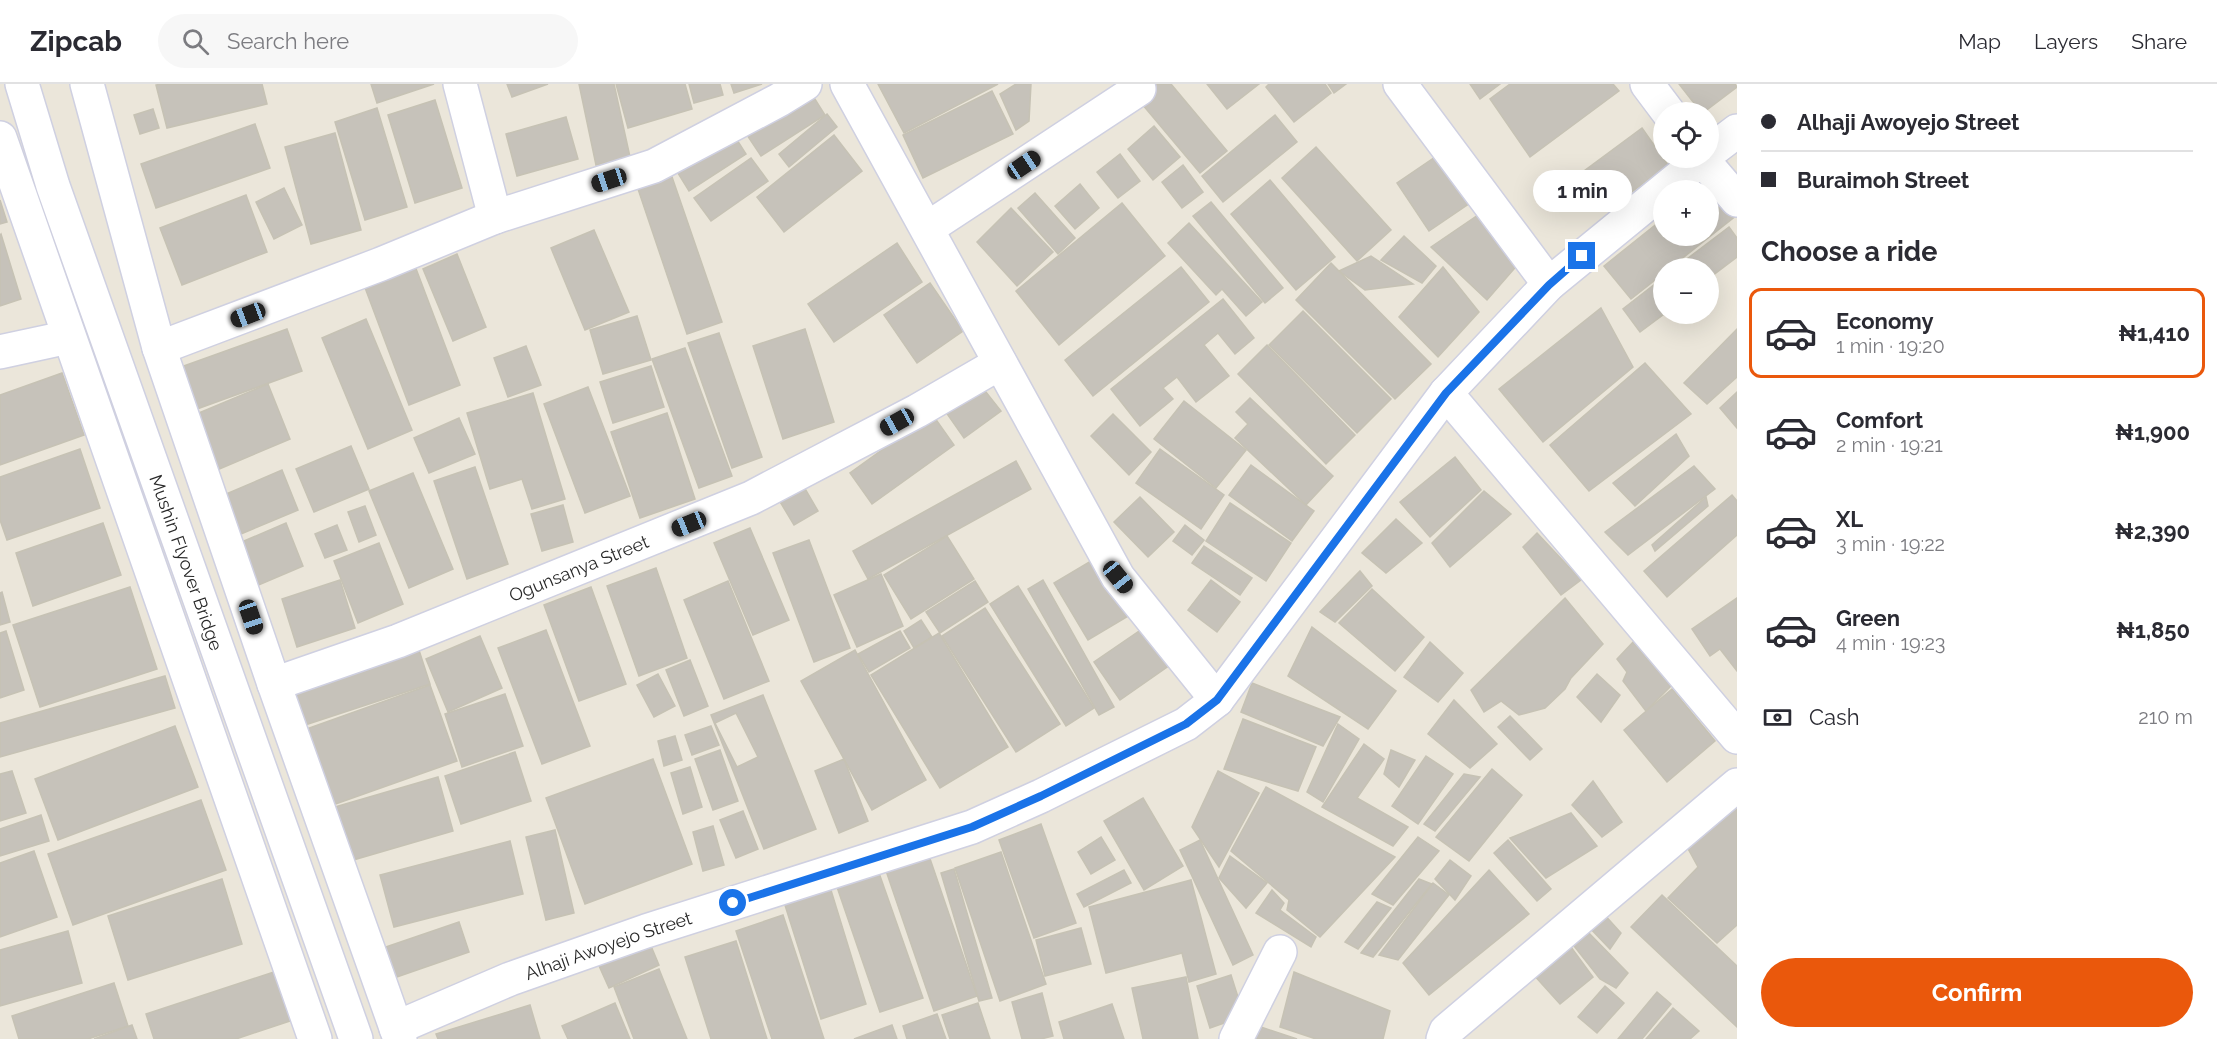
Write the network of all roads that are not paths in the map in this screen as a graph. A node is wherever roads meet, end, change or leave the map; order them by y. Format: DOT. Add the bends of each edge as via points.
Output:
graph roads {
  1 [pos="22,84"];
  2 [pos="87,84"];
  3 [pos="460,84"];
  4 [pos="804,84"];
  5 [pos="847,84"];
  6 [pos="1400,84"];
  7 [pos="1647,84"];
  8 [pos="1139,89"];
  9 [pos="1660,102"];
  10 [pos="1737,131"];
  11 [pos="0,138"];
  12 [pos="1719,145"];
  13 [pos="1690,168"];
  14 [pos="1712,168"];
  15 [pos="1737,200"];
  16 [pos="495,217"];
  17 [pos="928,228"];
  18 [pos="1549,285"];
  19 [pos="69,337"];
  20 [pos="159,348"];
  21 [pos="0,352"];
  22 [pos="1000,363"];
  23 [pos="1446,393"];
  24 [pos="274,684"];
  25 [pos="1217,700"];
  26 [pos="1737,737"];
  27 [pos="1737,785"];
  28 [pos="1280,952"];
  29 [pos="398,1034"];
  30 [pos="1450,1037"];
  31 [pos="315,1039"];
  32 [pos="356,1039"];
  33 [pos="1236,1039"];
  1 -- 32 [label="street, Mushin Flyover Bridge" via="57,198"];
  2 -- 20 [label="street"];
  3 -- 16 [label="street"];
  4 -- 16 [label="street" via="654,166"];
  5 -- 17 [label="street"];
  6 -- 18 [label="street"];
  7 -- 9 [label="street"];
  8 -- 17 [label="street"];
  10 -- 12 [label="street, Alhaji Awoyejo Street"];
  11 -- 19 [label="street"];
  13 -- 18 [label="street, Alhaji Awoyejo Street"];
  14 -- 15 [label="street"];
  16 -- 20 [label="street"];
  17 -- 22 [label="street"];
  18 -- 23 [label="street, Alhaji Awoyejo Street"];
  19 -- 21 [label="street"];
  19 -- 31 [label="street"];
  20 -- 24 [label="street"];
  22 -- 24 [label="street, Ogunsanya Street" via="751,498 398,641"];
  22 -- 25 [label="street" via="1118,577"];
  23 -- 25 [label="street, Alhaji Awoyejo Street"];
  23 -- 26 [label="street"];
  24 -- 29 [label="street"];
  25 -- 29 [label="street, Alhaji Awoyejo Street" via="1186,724 972,827 510,979"];
  27 -- 30 [label="street"];
  28 -- 33 [label="street"];
}
